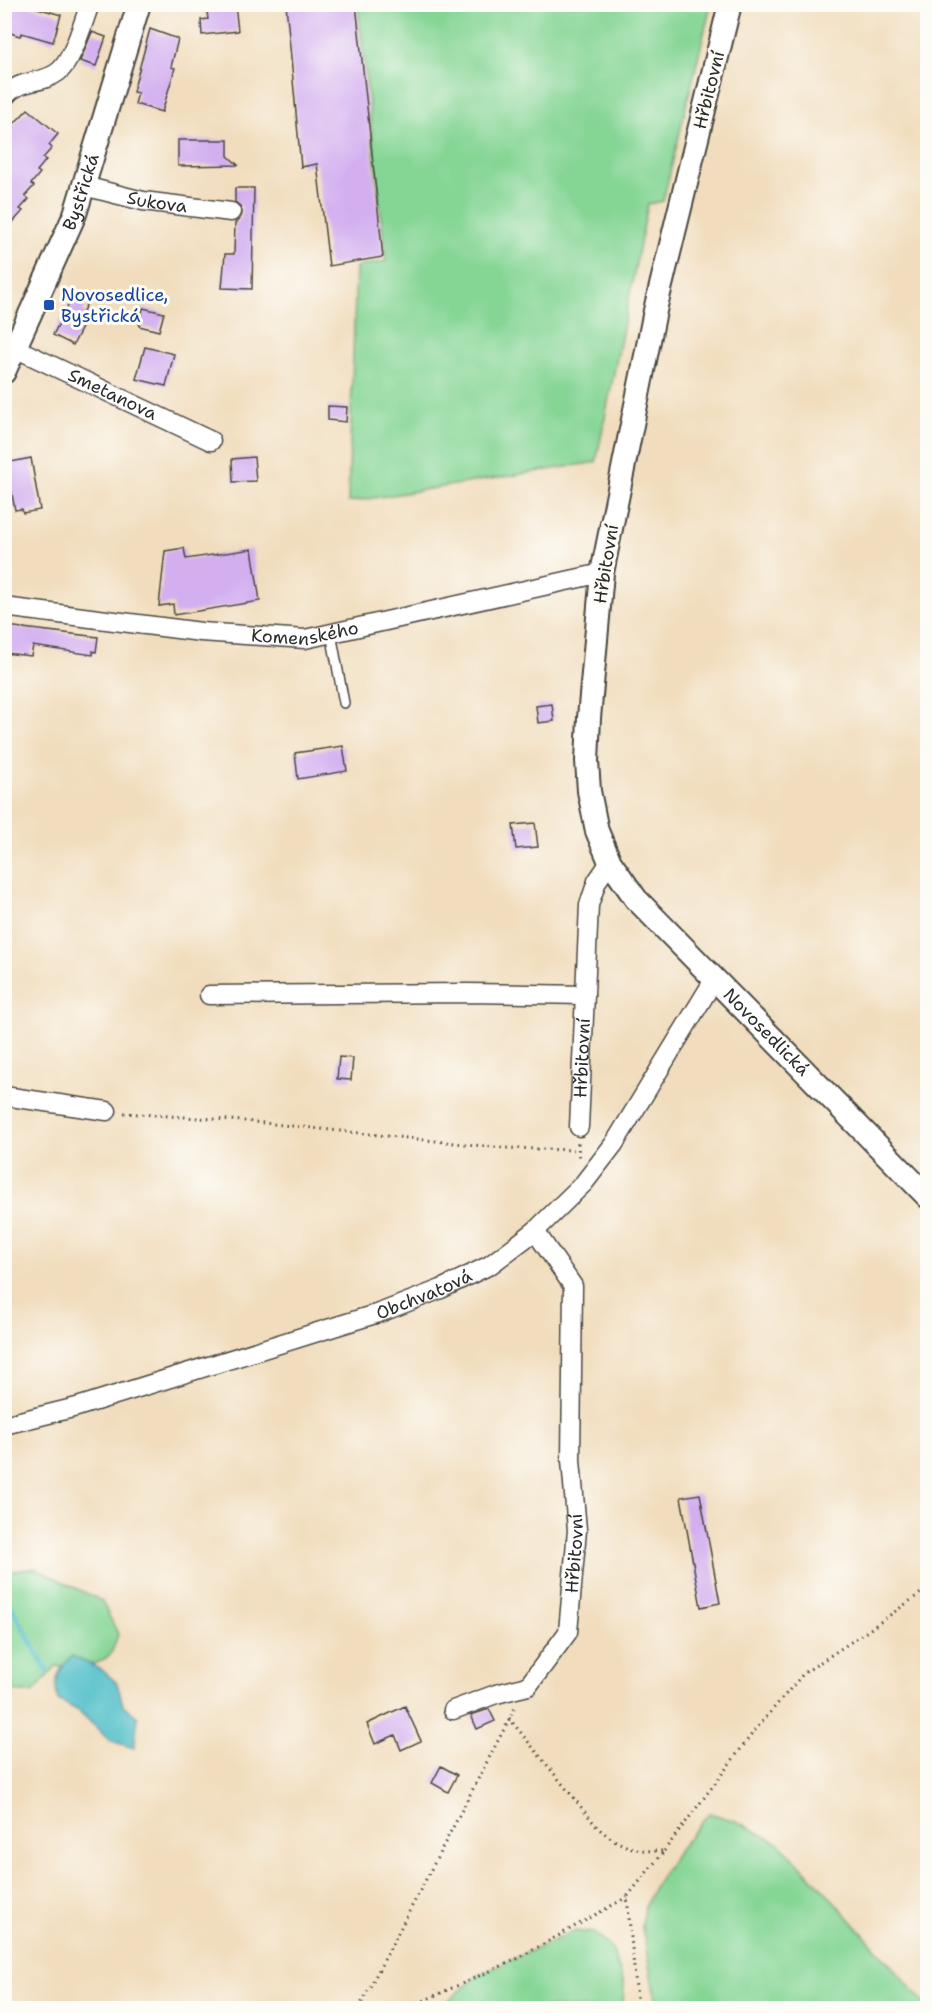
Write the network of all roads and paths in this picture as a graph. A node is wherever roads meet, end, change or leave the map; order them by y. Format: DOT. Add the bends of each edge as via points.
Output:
graph roads {
  1 [pos="90,4"];
  2 [pos="139,4"];
  3 [pos="730,4"];
  4 [pos="4,98"];
  5 [pos="84,186"];
  6 [pos="231,212"];
  7 [pos="15,348"];
  8 [pos="4,372"];
  9 [pos="211,441"];
  10 [pos="602,573"];
  11 [pos="4,607"];
  12 [pos="331,633"];
  13 [pos="344,703"];
  14 [pos="610,862"];
  15 [pos="714,980"];
  16 [pos="585,994"];
  17 [pos="209,995"];
  18 [pos="4,1096"];
  19 [pos="107,1112"];
  20 [pos="579,1127"];
  21 [pos="577,1150"];
  22 [pos="584,1183"];
  23 [pos="927,1197"];
  24 [pos="536,1231"];
  25 [pos="4,1425"];
  26 [pos="927,1588"];
  27 [pos="528,1686"];
  28 [pos="453,1710"];
  29 [pos="508,1718"];
  30 [pos="664,1851"];
  31 [pos="627,1897"];
  32 [pos="359,2008"];
  33 [pos="407,2008"];
  34 [pos="638,2008"];
  1 -- 4 [label="street" via="60,71 20,84"];
  2 -- 5 [label="street, Bystřická"];
  3 -- 10 [label="street, Hřbitovní" via="656,306"];
  5 -- 6 [label="street, Sukova" via="143,201"];
  5 -- 7 [label="street, Bystřická"];
  7 -- 8 [label="street, Bystřická"];
  7 -- 9 [label="street, Smetanova"];
  10 -- 12 [label="street, Komenského"];
  10 -- 14 [label="street, Hřbitovní" via="587,761 597,831"];
  11 -- 12 [label="street, Komenského" via="201,632 305,639"];
  12 -- 13 [label="lane"];
  14 -- 15 [label="street, Novosedlická" via="636,899"];
  14 -- 16 [label="street, Hřbitovní" via="597,881 589,905"];
  15 -- 22 [label="street, Obchvatová" via="614,1144"];
  15 -- 23 [label="street, Novosedlická"];
  16 -- 17 [label="street"];
  16 -- 20 [label="street, Hřbitovní"];
  18 -- 19 [label="street"];
  19 -- 21 [label="path" via="244,1121 503,1148"];
  20 -- 21 [label="path"];
  21 -- 22 [label="path"];
  22 -- 24 [label="street, Obchvatová"];
  24 -- 25 [label="street, Obchvatová" via="490,1264 382,1312 77,1407"];
  24 -- 27 [label="street, Hřbitovní" via="573,1286 571,1460 577,1530 568,1632"];
  26 -- 30 [label="path" via="804,1673 754,1730"];
  27 -- 28 [label="street"];
  27 -- 29 [label="path"];
  29 -- 30 [label="path" via="598,1828 614,1842 643,1851"];
  29 -- 32 [label="path"];
  30 -- 31 [label="path"];
  31 -- 33 [label="path" via="515,1960"];
  31 -- 34 [label="path"];
}
